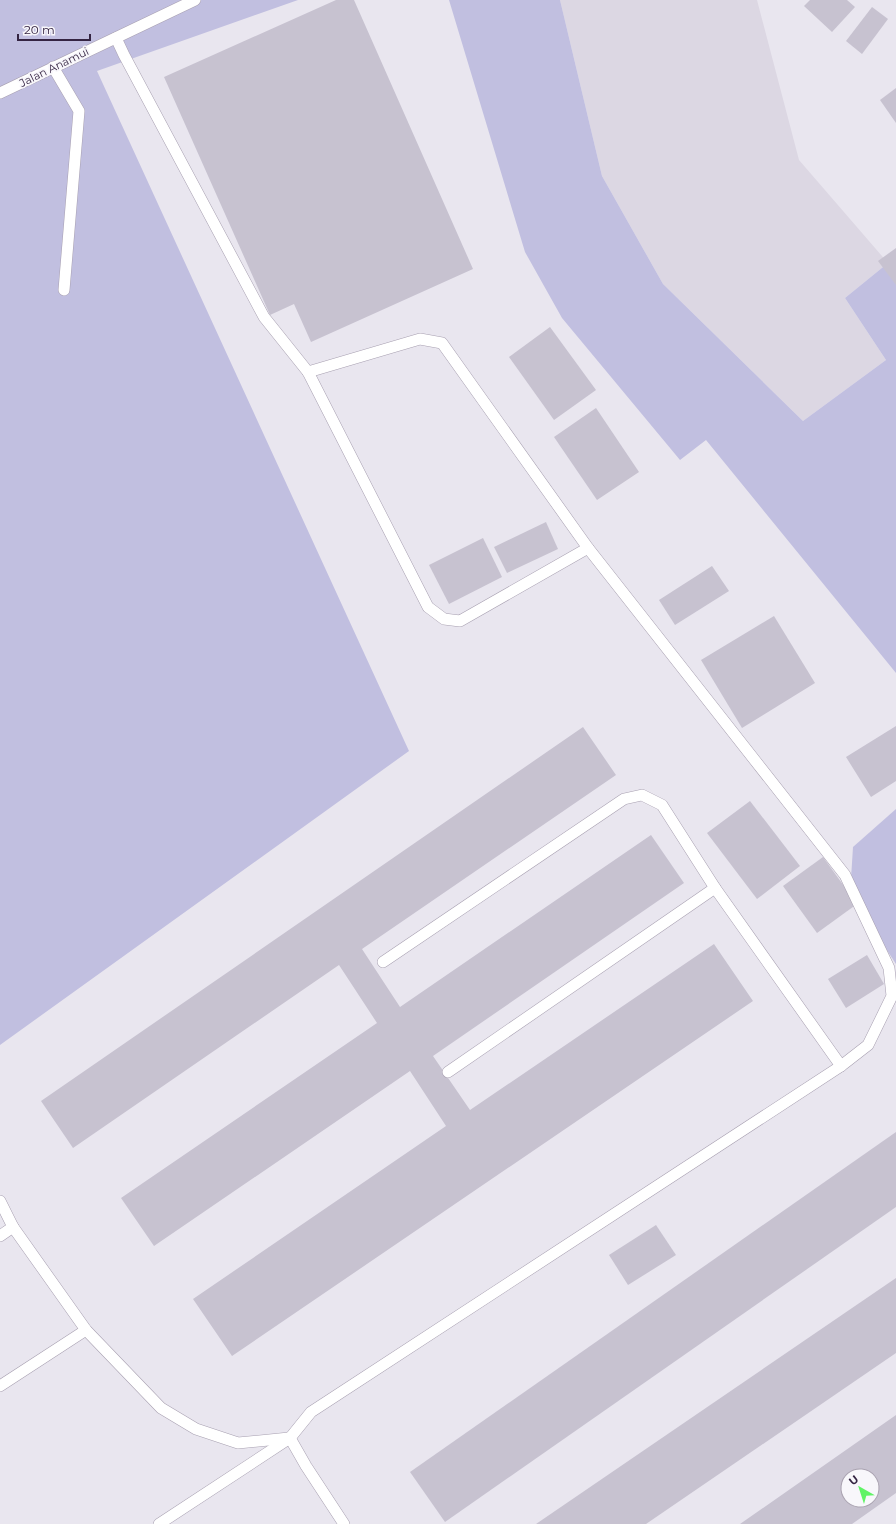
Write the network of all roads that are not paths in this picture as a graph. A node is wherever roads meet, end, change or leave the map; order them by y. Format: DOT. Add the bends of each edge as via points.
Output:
graph roads {
  1 [pos="194,0"];
  2 [pos="116,38"];
  3 [pos="53,67"];
  4 [pos="0,93"];
  5 [pos="64,290"];
  6 [pos="308,372"];
  7 [pos="588,548"];
  8 [pos="715,888"];
  9 [pos="383,962"];
  10 [pos="841,1066"];
  11 [pos="448,1072"];
  12 [pos="0,1201"];
  13 [pos="13,1227"];
  14 [pos="0,1236"];
  15 [pos="86,1330"];
  16 [pos="0,1386"];
  17 [pos="290,1438"];
  18 [pos="159,1524"];
  19 [pos="344,1524"];
  1 -- 2 [label="street, Jalan Anamui"];
  2 -- 3 [label="street, Jalan Anamui"];
  2 -- 6 [label="street" via="264,317"];
  3 -- 4 [label="street, Jalan Anamui"];
  3 -- 5 [label="street" via="79,111"];
  6 -- 7 [label="street" via="420,339 442,343"];
  6 -- 7 [label="street" via="428,607 444,619 460,621"];
  7 -- 10 [label="street" via="845,875 889,968 892,996 868,1045"];
  8 -- 9 [label="street" via="662,805 642,795 624,799"];
  8 -- 10 [label="street"];
  8 -- 11 [label="street"];
  10 -- 17 [label="street" via="311,1412"];
  12 -- 13 [label="street"];
  13 -- 14 [label="street"];
  13 -- 15 [label="street"];
  15 -- 16 [label="street"];
  15 -- 17 [label="street" via="162,1408 196,1429 238,1443"];
  17 -- 18 [label="street"];
  17 -- 19 [label="street"];
}
